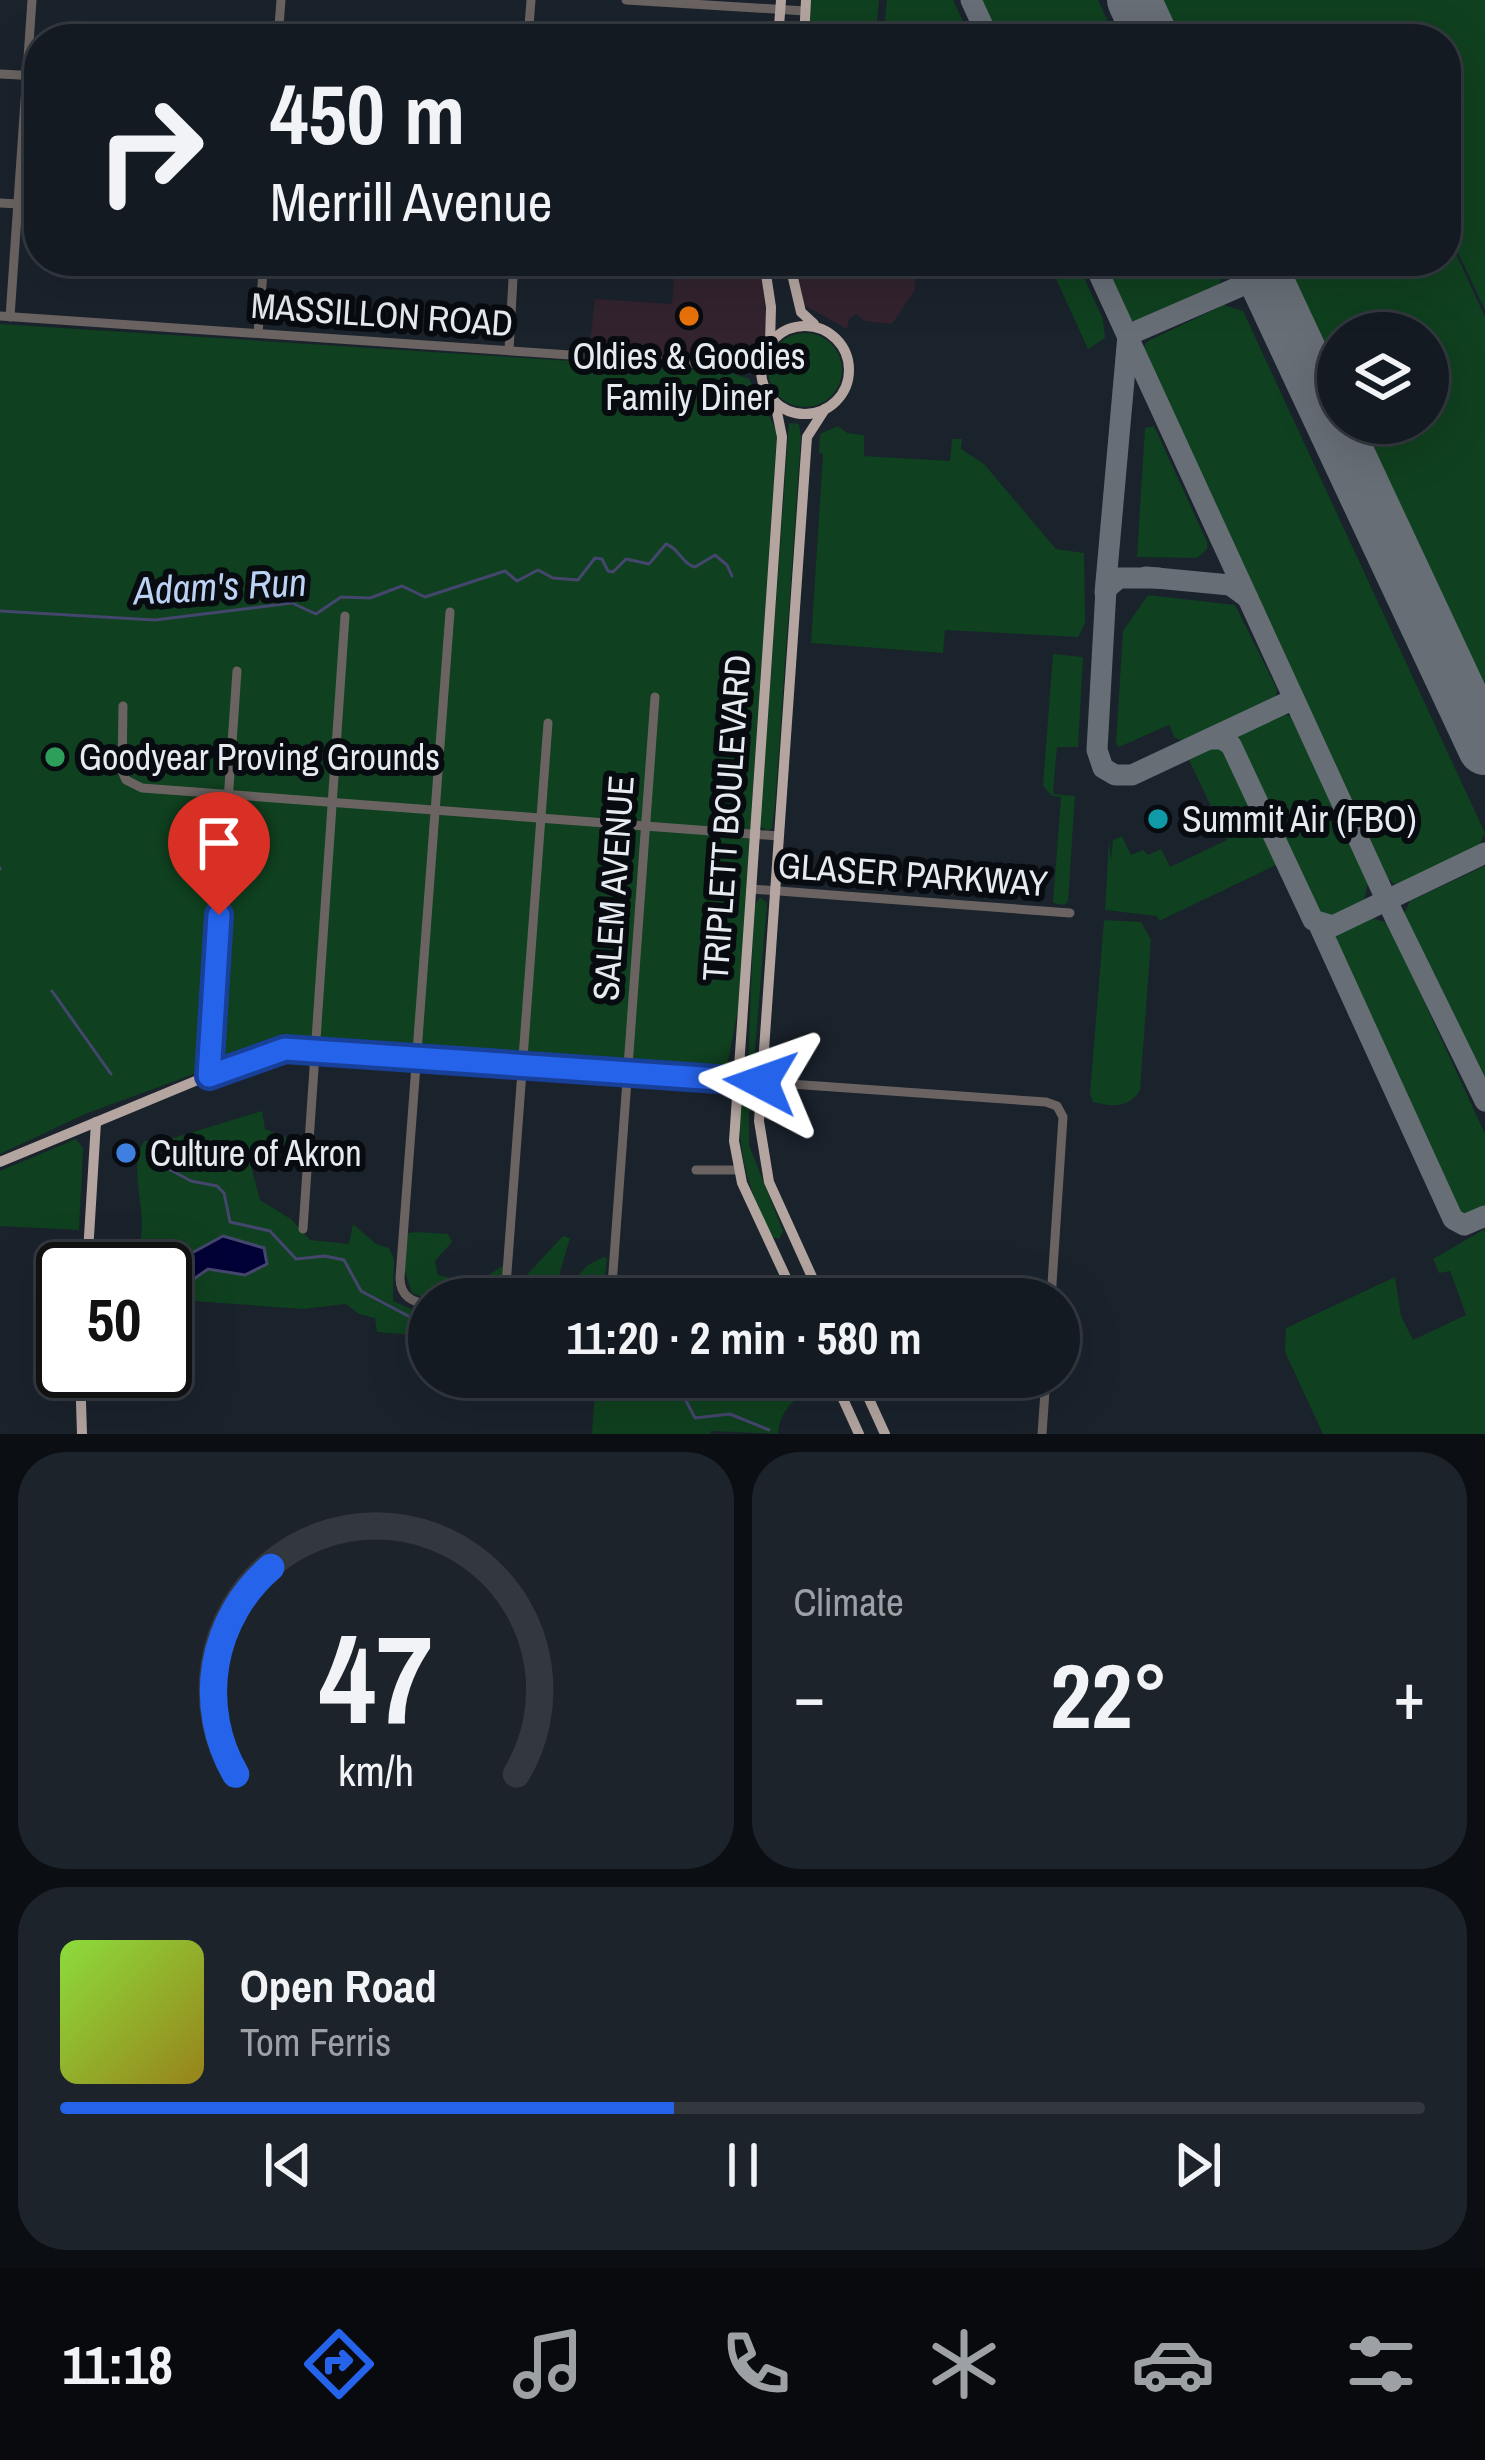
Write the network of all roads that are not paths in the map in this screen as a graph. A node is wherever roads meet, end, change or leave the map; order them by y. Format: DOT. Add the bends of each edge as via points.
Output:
graph roads {
  1 [pos="626,0"];
  2 [pos="780,5"];
  3 [pos="806,6"];
  4 [pos="24,108"];
  5 [pos="0,203"];
  6 [pos="18,204"];
  7 [pos="24,204"];
  8 [pos="263,276"];
  9 [pos="513,276"];
  10 [pos="766,276"];
  11 [pos="793,276"];
  12 [pos="5,316"];
  13 [pos="816,327"];
  14 [pos="258,333"];
  15 [pos="770,343"];
  16 [pos="508,350"];
  17 [pos="760,368"];
  18 [pos="775,402"];
  19 [pos="825,410"];
  20 [pos="450,612"];
  21 [pos="345,616"];
  22 [pos="237,670"];
  23 [pos="655,697"];
  24 [pos="123,706"];
  25 [pos="548,723"];
  26 [pos="226,795"];
  27 [pos="332,805"];
  28 [pos="435,812"];
  29 [pos="540,820"];
  30 [pos="645,828"];
  31 [pos="755,835"];
  32 [pos="778,836"];
  33 [pos="752,889"];
  34 [pos="774,891"];
  35 [pos="1070,913"];
  36 [pos="313,1049"];
  37 [pos="418,1058"];
  38 [pos="523,1065"];
  39 [pos="627,1072"];
  40 [pos="209,1076"];
  41 [pos="738,1080"];
  42 [pos="761,1082"];
  43 [pos="96,1122"];
  44 [pos="0,1162"];
  45 [pos="696,1170"];
  46 [pos="738,1170"];
  47 [pos="303,1229"];
  48 [pos="89,1242"];
  49 [pos="507,1278"];
  50 [pos="612,1278"];
  51 [pos="787,1278"];
  52 [pos="813,1278"];
  53 [pos="1052,1278"];
  54 [pos="408,1297"];
  55 [pos="81,1398"];
  56 [pos="843,1398"];
  57 [pos="869,1398"];
  58 [pos="1045,1398"];
  59 [pos="82,1434"];
  60 [pos="860,1434"];
  61 [pos="885,1434"];
  62 [pos="1042,1434"];
  1 -- 2 [label="street"];
  2 -- 3 [label="street"];
  4 -- 6 [label="street"];
  5 -- 6 [label="street"];
  6 -- 7 [label="street"];
  6 -- 12 [label="street"];
  8 -- 14 [label="street"];
  9 -- 16 [label="street"];
  10 -- 15 [label="main road"];
  11 -- 13 [label="main road" via="801,312"];
  12 -- 14 [label="street, MASSILLON ROAD"];
  13 -- 15 [label="main road" via="787,329"];
  13 -- 19 [label="main road" via="840,342 849,366 843,392"];
  14 -- 16 [label="street, MASSILLON ROAD"];
  15 -- 17 [label="main road"];
  16 -- 17 [label="street, MASSILLON ROAD"];
  17 -- 18 [label="main road"];
  18 -- 19 [label="main road" via="799,414"];
  18 -- 31 [label="main road, TRIPLETT BOULEVARD" via="782,437"];
  19 -- 32 [label="main road, TRIPLETT BOULEVARD" via="807,437"];
  20 -- 28 [label="street"];
  21 -- 27 [label="street"];
  22 -- 26 [label="street"];
  23 -- 30 [label="street, SALEM AVENUE"];
  24 -- 26 [label="street" via="126,780 155,791"];
  25 -- 29 [label="street"];
  26 -- 27 [label="street"];
  26 -- 40 [label="street"];
  27 -- 28 [label="street"];
  27 -- 36 [label="street"];
  28 -- 29 [label="street"];
  28 -- 37 [label="street"];
  29 -- 30 [label="street"];
  29 -- 38 [label="street"];
  30 -- 31 [label="street"];
  30 -- 39 [label="street, SALEM AVENUE"];
  31 -- 32 [label="street"];
  31 -- 33 [label="main road, TRIPLETT BOULEVARD"];
  32 -- 34 [label="main road, TRIPLETT BOULEVARD"];
  33 -- 34 [label="street, GLASER PARKWAY"];
  33 -- 41 [label="main road, TRIPLETT BOULEVARD"];
  34 -- 35 [label="street, GLASER PARKWAY"];
  34 -- 42 [label="main road, TRIPLETT BOULEVARD"];
  36 -- 37 [label="main road"];
  36 -- 40 [label="main road" via="272,1051"];
  36 -- 47 [label="street"];
  37 -- 38 [label="main road"];
  37 -- 54 [label="street" via="400,1279"];
  38 -- 39 [label="main road"];
  38 -- 49 [label="street"];
  39 -- 41 [label="main road"];
  39 -- 50 [label="street, SALEM AVENUE"];
  40 -- 43 [label="main road"];
  41 -- 42 [label="main road"];
  41 -- 46 [label="main road, TRIPLETT BOULEVARD"];
  42 -- 52 [label="main road, TRIPLETT BOULEVARD" via="764,1168"];
  42 -- 53 [label="street" via="1059,1108"];
  43 -- 44 [label="main road"];
  43 -- 48 [label="main road"];
  45 -- 46 [label="street"];
  46 -- 51 [label="main road, TRIPLETT BOULEVARD"];
  55 -- 59 [label="main road"];
  56 -- 60 [label="main road"];
  57 -- 61 [label="main road"];
  58 -- 62 [label="street"];
}
